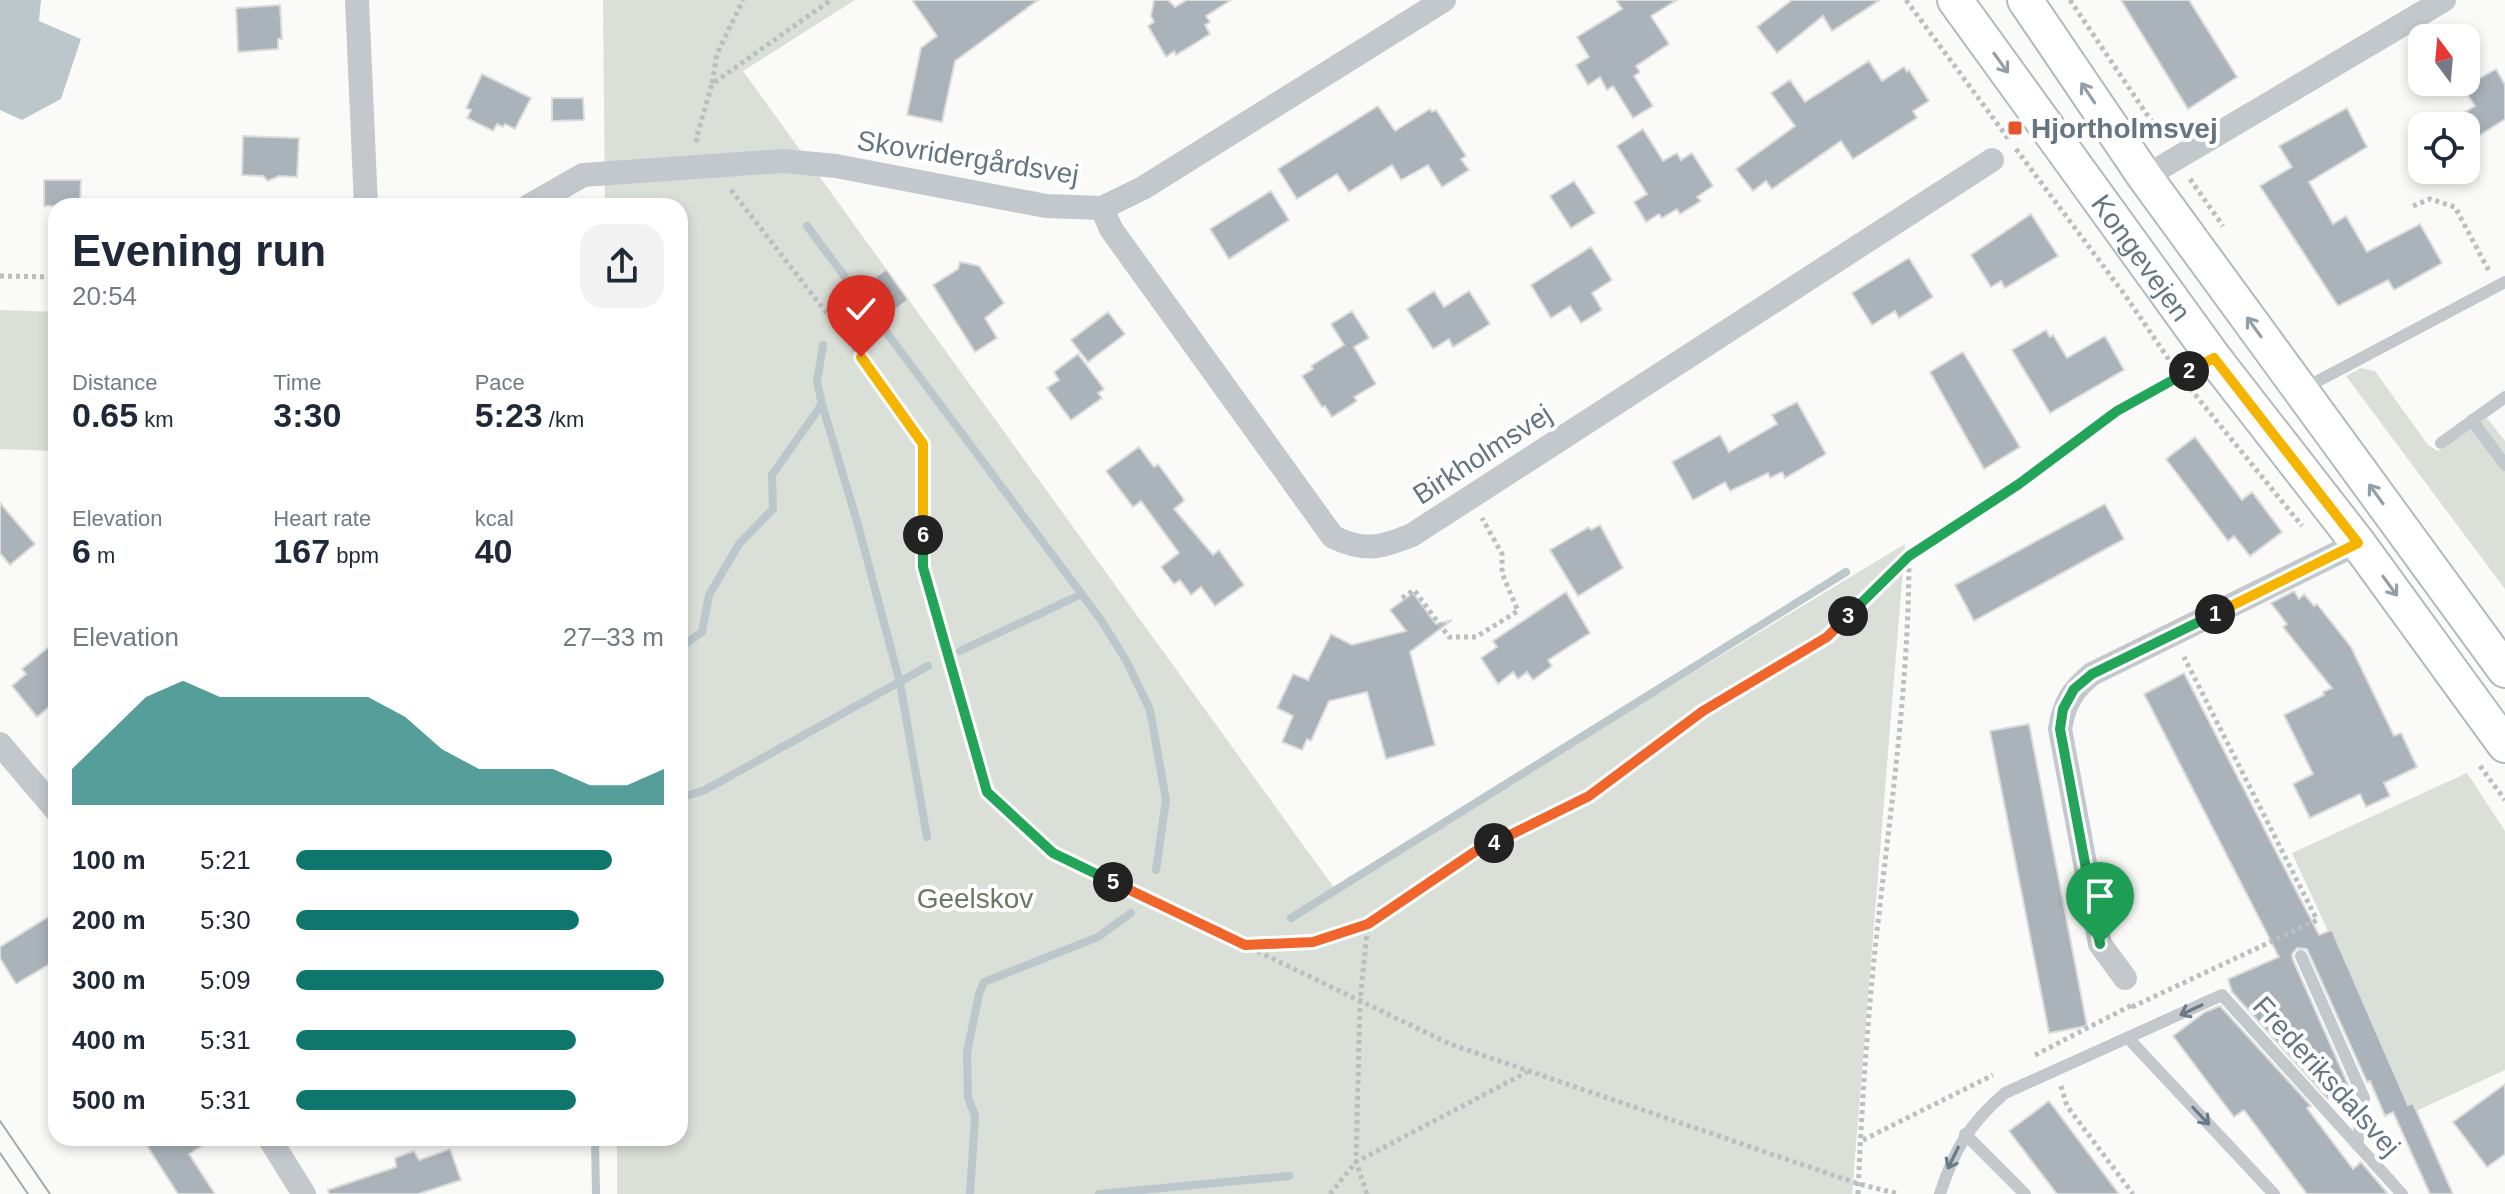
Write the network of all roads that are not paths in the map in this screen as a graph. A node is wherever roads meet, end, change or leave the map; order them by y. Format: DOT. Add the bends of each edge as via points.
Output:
graph roads {
  1 [pos="357,0"];
  2 [pos="1444,0"];
  3 [pos="1955,0"];
  4 [pos="2025,0"];
  5 [pos="2444,0"];
  6 [pos="1992,160"];
  7 [pos="2145,177"];
  8 [pos="366,198"];
  9 [pos="543,198"];
  10 [pos="1102,208"];
  11 [pos="2501,284"];
  12 [pos="2300,390"];
  13 [pos="2505,397"];
  14 [pos="2472,420"];
  15 [pos="2441,443"];
  16 [pos="2505,465"];
  17 [pos="2358,543"];
  18 [pos="2505,670"];
  19 [pos="0,744"];
  20 [pos="2505,745"];
  21 [pos="48,801"];
  22 [pos="2301,956"];
  23 [pos="2125,978"];
  24 [pos="2128,1038"];
  25 [pos="1965,1134"];
  26 [pos="2357,1145"];
  27 [pos="274,1146"];
  28 [pos="304,1194"];
  29 [pos="1940,1194"];
  30 [pos="2025,1194"];
  31 [pos="2274,1194"];
  32 [pos="2402,1194"];
  1 -- 8 [label="street"];
  2 -- 10 [label="street, Skovridergårdsvej" via="1143,188"];
  3 -- 17 [label="main road, Kongevejen, one-way" via="2214,358"];
  7 -- 4 [label="main road, Kongevejen, one-way"];
  5 -- 7 [label="street"];
  6 -- 10 [label="street, Birkholmsvej" via="1412,535 1386,546 1356,548 1333,537 1111,229"];
  12 -- 7 [label="main road, Kongevejen, one-way"];
  9 -- 10 [label="street, Skovridergårdsvej" via="583,175 783,161 836,166 1046,206"];
  11 -- 12 [label="lane"];
  18 -- 12 [label="main road, Kongevejen, one-way"];
  13 -- 14 [label="lane"];
  14 -- 15 [label="lane"];
  14 -- 16 [label="lane"];
  17 -- 20 [label="main road, Kongevejen, one-way"];
  17 -- 23 [label="street" via="2092,674 2074,689 2063,709 2060,729 2100,944"];
  19 -- 21 [label="street"];
  22 -- 26 [label="lane" via="2364,1098"];
  24 -- 25 [label="lane, Frederiksdalsvej" via="2005,1093"];
  26 -- 24 [label="lane, Frederiksdalsvej, one-way" via="2222,995"];
  24 -- 31 [label="lane, one-way"];
  25 -- 29 [label="lane, Frederiksdalsvej, one-way"];
  25 -- 30 [label="lane"];
  26 -- 32 [label="lane, Frederiksdalsvej"];
  27 -- 28 [label="street"];
}
